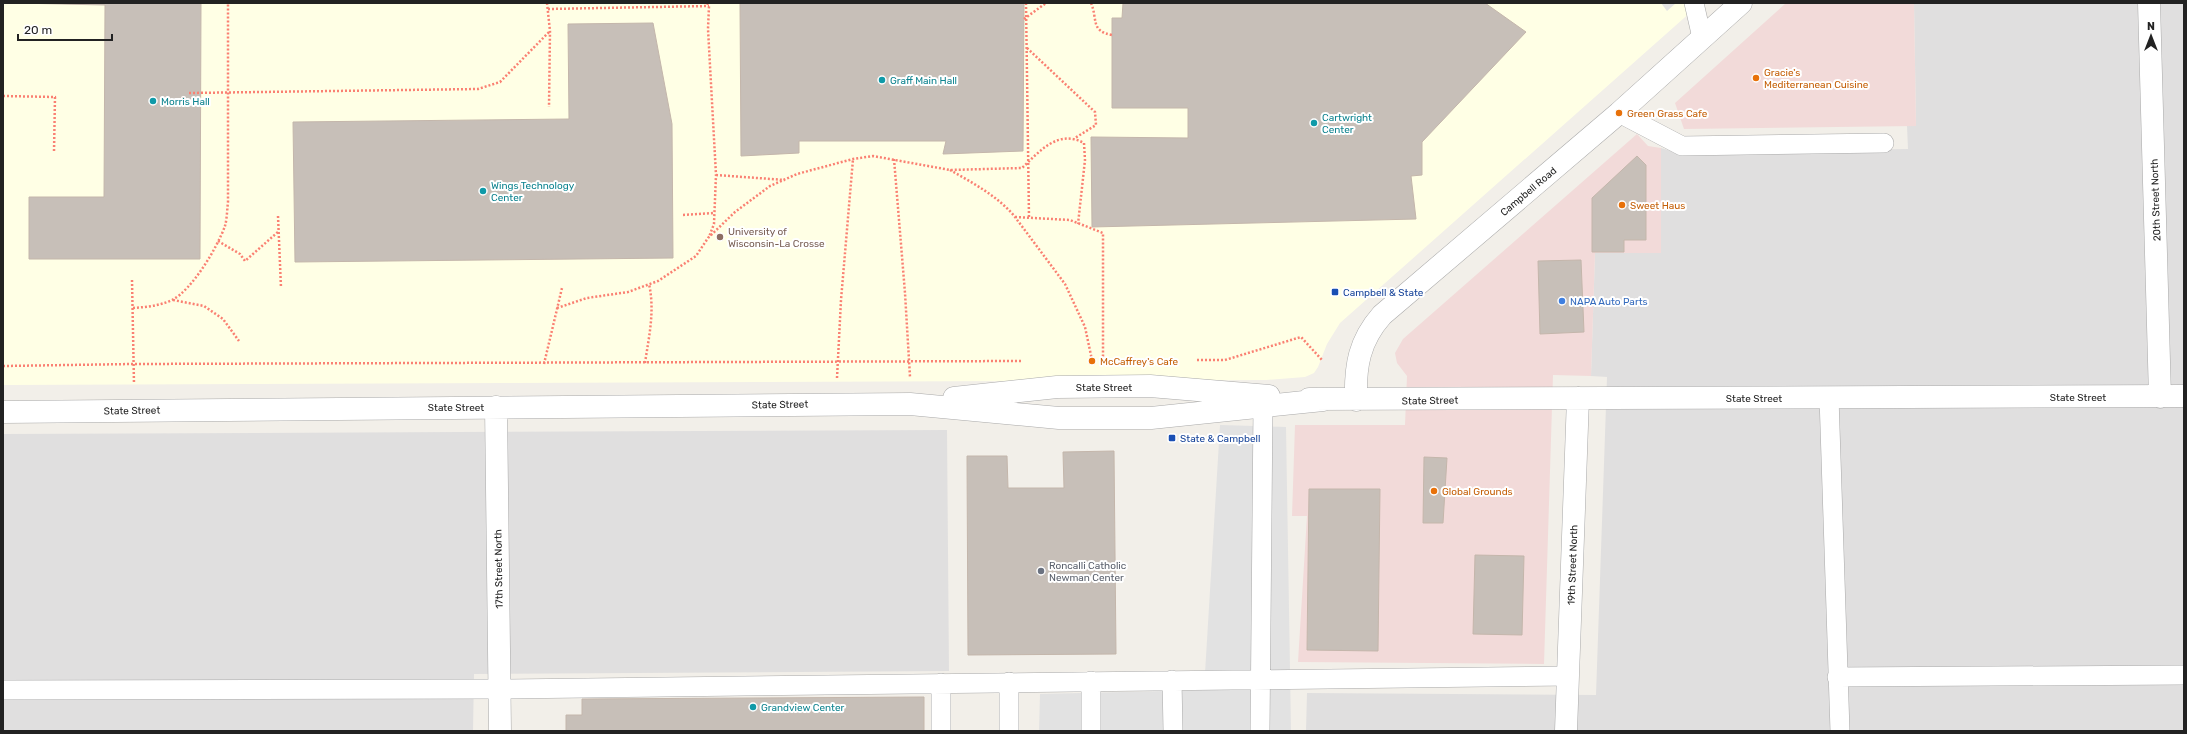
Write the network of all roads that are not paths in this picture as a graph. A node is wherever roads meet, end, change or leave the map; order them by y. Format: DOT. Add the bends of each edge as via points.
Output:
graph roads {
  1 [pos="1694,3"];
  2 [pos="1741,3"];
  3 [pos="2149,3"];
  4 [pos="1702,38"];
  5 [pos="1619,113"];
  6 [pos="1884,143"];
  7 [pos="2184,396"];
  8 [pos="1829,397"];
  9 [pos="2160,397"];
  10 [pos="1578,398"];
  11 [pos="1323,400"];
  12 [pos="1356,400"];
  13 [pos="910,404"];
  14 [pos="496,407"];
  15 [pos="1263,407"];
  16 [pos="3,412"];
  17 [pos="1568,676"];
  18 [pos="2184,676"];
  19 [pos="1837,677"];
  20 [pos="1259,679"];
  21 [pos="1172,680"];
  22 [pos="1091,681"];
  23 [pos="1009,682"];
  24 [pos="941,683"];
  25 [pos="500,689"];
  26 [pos="3,690"];
  27 [pos="500,731"];
  28 [pos="941,731"];
  29 [pos="1009,731"];
  30 [pos="1091,731"];
  31 [pos="1173,731"];
  32 [pos="1260,731"];
  33 [pos="1566,731"];
  34 [pos="1840,731"];
  1 -- 4 [label="lane"];
  2 -- 4 [label="street, Campbell Road"];
  3 -- 9 [label="street, 20th Street North"];
  4 -- 5 [label="street, Campbell Road"];
  5 -- 6 [label="lane" via="1682,146"];
  5 -- 12 [label="street, Campbell Road" via="1382,315 1365,338 1357,370"];
  7 -- 9 [label="street, State Street"];
  8 -- 9 [label="street, State Street"];
  8 -- 10 [label="street, State Street"];
  8 -- 19 [label="lane"];
  10 -- 12 [label="street, State Street"];
  10 -- 17 [label="street, 19th Street North"];
  11 -- 12 [label="street, State Street"];
  11 -- 13 [label="street, State Street" via="1150,386 1057,387"];
  11 -- 15 [label="street, State Street"];
  13 -- 14 [label="street, State Street"];
  13 -- 15 [label="street, State Street" via="1059,418 1151,418"];
  14 -- 16 [label="street, State Street"];
  14 -- 25 [label="street, 17th Street North"];
  15 -- 20 [label="lane"];
  17 -- 20 [label="lane"];
  17 -- 33 [label="street, 19th Street North"];
  18 -- 19 [label="lane"];
  19 -- 34 [label="lane"];
  20 -- 21 [label="lane"];
  20 -- 32 [label="lane"];
  21 -- 22 [label="lane"];
  21 -- 31 [label="lane"];
  22 -- 23 [label="lane"];
  22 -- 30 [label="lane"];
  23 -- 24 [label="lane"];
  23 -- 29 [label="lane"];
  24 -- 25 [label="lane"];
  24 -- 28 [label="lane"];
  25 -- 26 [label="lane"];
  25 -- 27 [label="street, 17th Street North"];
}
